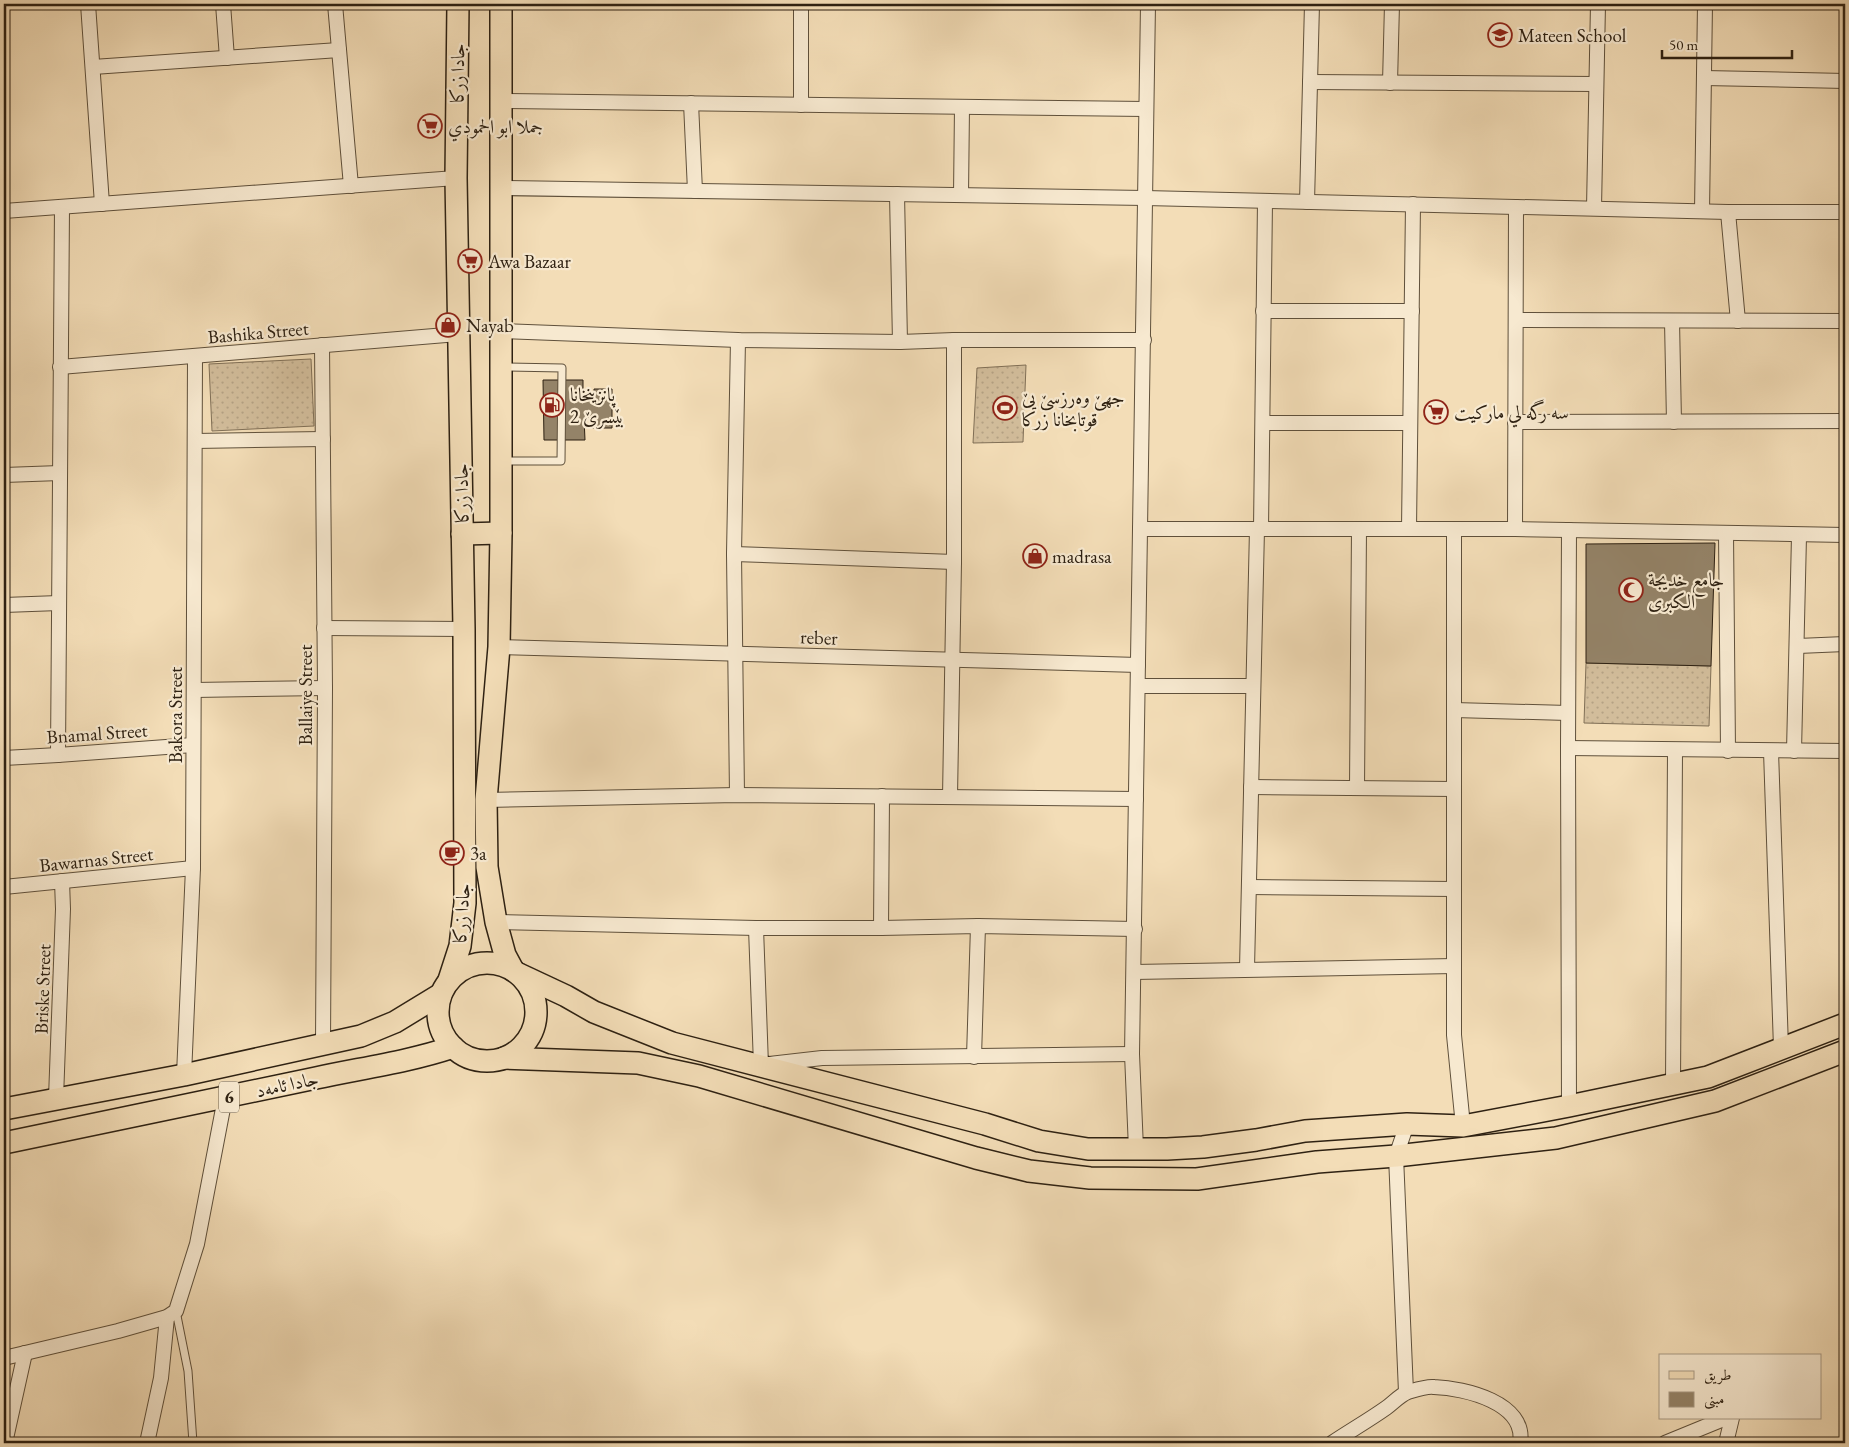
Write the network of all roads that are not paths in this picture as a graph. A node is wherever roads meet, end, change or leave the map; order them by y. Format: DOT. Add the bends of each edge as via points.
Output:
graph roads {
  1 [pos="88,4"];
  2 [pos="223,4"];
  3 [pos="335,4"];
  4 [pos="458,4"];
  5 [pos="501,4"];
  6 [pos="801,4"];
  7 [pos="1148,4"];
  8 [pos="1312,4"];
  9 [pos="1392,4"];
  10 [pos="1598,4"];
  11 [pos="1705,4"];
  12 [pos="339,50"];
  13 [pos="227,58"];
  14 [pos="93,68"];
  15 [pos="1704,78"];
  16 [pos="1845,81"];
  17 [pos="1310,82"];
  18 [pos="1390,83"];
  19 [pos="1596,84"];
  20 [pos="500,101"];
  21 [pos="691,103"];
  22 [pos="801,105"];
  23 [pos="962,107"];
  24 [pos="1146,109"];
  25 [pos="456,178"];
  26 [pos="351,186"];
  27 [pos="500,188"];
  28 [pos="695,191"];
  29 [pos="896,194"];
  30 [pos="962,195"];
  31 [pos="1145,198"];
  32 [pos="1265,201"];
  33 [pos="1307,202"];
  34 [pos="102,204"];
  35 [pos="1413,204"];
  36 [pos="62,207"];
  37 [pos="1516,207"];
  38 [pos="1594,208"];
  39 [pos="4,211"];
  40 [pos="1702,211"];
  41 [pos="1728,212"];
  42 [pos="1845,212"];
  43 [pos="1263,311"];
  44 [pos="1412,311"];
  45 [pos="1516,320"];
  46 [pos="1672,321"];
  47 [pos="1738,321"];
  48 [pos="1845,321"];
  49 [pos="500,331"];
  50 [pos="458,334"];
  51 [pos="738,340"];
  52 [pos="954,340"];
  53 [pos="1144,340"];
  54 [pos="900,342"];
  55 [pos="322,345"];
  56 [pos="195,356"];
  57 [pos="60,367"];
  58 [pos="500,367"];
  59 [pos="1845,421"];
  60 [pos="1515,422"];
  61 [pos="1674,422"];
  62 [pos="1263,423"];
  63 [pos="1410,423"];
  64 [pos="323,439"];
  65 [pos="195,441"];
  66 [pos="501,460"];
  67 [pos="60,473"];
  68 [pos="4,475"];
  69 [pos="1140,529"];
  70 [pos="1259,529"];
  71 [pos="1360,529"];
  72 [pos="1409,529"];
  73 [pos="1454,529"];
  74 [pos="1514,529"];
  75 [pos="1569,530"];
  76 [pos="501,533"];
  77 [pos="1726,533"];
  78 [pos="462,534"];
  79 [pos="1845,535"];
  80 [pos="1799,536"];
  81 [pos="734,554"];
  82 [pos="954,562"];
  83 [pos="59,603"];
  84 [pos="4,605"];
  85 [pos="324,628"];
  86 [pos="464,629"];
  87 [pos="1845,644"];
  88 [pos="1798,646"];
  89 [pos="499,647"];
  90 [pos="735,653"];
  91 [pos="953,660"];
  92 [pos="1138,665"];
  93 [pos="1138,686"];
  94 [pos="1253,686"];
  95 [pos="325,688"];
  96 [pos="194,690"];
  97 [pos="1454,710"];
  98 [pos="1568,713"];
  99 [pos="194,745"];
  100 [pos="1568,748"];
  101 [pos="1675,751"];
  102 [pos="1728,751"];
  103 [pos="1771,751"];
  104 [pos="1794,751"];
  105 [pos="1845,751"];
  106 [pos="58,755"];
  107 [pos="4,758"];
  108 [pos="1251,787"];
  109 [pos="1357,788"];
  110 [pos="1454,789"];
  111 [pos="737,795"];
  112 [pos="882,796"];
  113 [pos="950,797"];
  114 [pos="1136,799"];
  115 [pos="486,800"];
  116 [pos="193,868"];
  117 [pos="62,882"];
  118 [pos="4,887"];
  119 [pos="1248,887"];
  120 [pos="1454,889"];
  121 [pos="496,922"];
  122 [pos="978,926"];
  123 [pos="756,928"];
  124 [pos="881,928"];
  125 [pos="1135,929"];
  126 [pos="1454,966"];
  127 [pos="1246,969"];
  128 [pos="516,972"];
  129 [pos="1134,972"];
  130 [pos="445,987"];
  131 [pos="1845,1024"];
  132 [pos="323,1045"];
  133 [pos="453,1047"];
  134 [pos="1781,1048"];
  135 [pos="1845,1051"];
  136 [pos="1132,1054"];
  137 [pos="974,1057"];
  138 [pos="504,1058"];
  139 [pos="761,1065"];
  140 [pos="184,1075"];
  141 [pos="1673,1085"];
  142 [pos="56,1098"];
  143 [pos="225,1098"];
  144 [pos="1569,1106"];
  145 [pos="4,1109"];
  146 [pos="1407,1124"];
  147 [pos="1463,1126"];
  148 [pos="4,1143"];
  149 [pos="1136,1149"];
  150 [pos="1396,1156"];
  151 [pos="171,1314"];
  152 [pos="26,1353"];
  153 [pos="4,1358"];
  154 [pos="1406,1392"];
  155 [pos="1721,1420"];
  156 [pos="1732,1420"];
  157 [pos="5,1443"];
  158 [pos="148,1443"];
  159 [pos="193,1443"];
  160 [pos="1332,1443"];
  161 [pos="1520,1443"];
  162 [pos="1665,1443"];
  163 [pos="1726,1443"];
  1 -- 14 [label="street"];
  2 -- 13 [label="street"];
  3 -- 12 [label="street"];
  4 -- 25 [label="main road, جادا زرکا"];
  5 -- 20 [label="main road, جادا زرکا"];
  6 -- 22 [label="street"];
  7 -- 24 [label="street"];
  8 -- 17 [label="street"];
  9 -- 18 [label="street"];
  10 -- 19 [label="street"];
  11 -- 15 [label="street"];
  12 -- 13 [label="street"];
  12 -- 26 [label="street"];
  13 -- 14 [label="street"];
  14 -- 34 [label="street"];
  15 -- 16 [label="street"];
  15 -- 40 [label="street"];
  17 -- 18 [label="street"];
  17 -- 33 [label="street"];
  18 -- 19 [label="street"];
  19 -- 38 [label="street"];
  20 -- 21 [label="street"];
  20 -- 27 [label="main road, جادا زرکا"];
  21 -- 22 [label="street"];
  21 -- 28 [label="street"];
  22 -- 23 [label="street"];
  23 -- 24 [label="street"];
  23 -- 30 [label="street"];
  24 -- 31 [label="street"];
  25 -- 26 [label="street"];
  25 -- 50 [label="main road, جادا زرکا"];
  26 -- 34 [label="street"];
  27 -- 28 [label="street"];
  27 -- 49 [label="main road, جادا زرکا"];
  28 -- 29 [label="street"];
  29 -- 30 [label="street"];
  29 -- 54 [label="street"];
  30 -- 31 [label="street"];
  31 -- 32 [label="street"];
  31 -- 53 [label="street"];
  32 -- 33 [label="street"];
  32 -- 43 [label="street"];
  33 -- 35 [label="street"];
  34 -- 36 [label="street"];
  35 -- 37 [label="street"];
  35 -- 44 [label="street"];
  36 -- 39 [label="street"];
  36 -- 57 [label="street"];
  37 -- 38 [label="street"];
  37 -- 45 [label="street"];
  38 -- 40 [label="street"];
  40 -- 41 [label="street"];
  41 -- 42 [label="street"];
  41 -- 47 [label="street"];
  43 -- 44 [label="street"];
  43 -- 62 [label="street"];
  44 -- 63 [label="street"];
  45 -- 46 [label="street"];
  45 -- 60 [label="street"];
  46 -- 47 [label="street"];
  46 -- 61 [label="street"];
  47 -- 48 [label="street"];
  49 -- 51 [label="street"];
  49 -- 58 [label="main road, جادا زرکا"];
  50 -- 55 [label="street, Bashika Street"];
  50 -- 78 [label="main road, جادا زرکا"];
  51 -- 54 [label="street"];
  51 -- 81 [label="street"];
  52 -- 53 [label="street"];
  52 -- 54 [label="street"];
  52 -- 82 [label="street"];
  53 -- 69 [label="street"];
  55 -- 56 [label="street, Bashika Street"];
  55 -- 64 [label="street, Ballaiye Street"];
  56 -- 57 [label="street, Bashika Street"];
  56 -- 65 [label="street, Bakora Street"];
  57 -- 67 [label="street"];
  58 -- 66 [label="main road, جادا زرکا"];
  58 -- 66 [label="lane" via="562,368 561,461"];
  59 -- 61 [label="street"];
  60 -- 61 [label="street"];
  60 -- 74 [label="street"];
  62 -- 63 [label="street"];
  62 -- 70 [label="street"];
  63 -- 72 [label="street"];
  64 -- 65 [label="street"];
  64 -- 85 [label="street, Ballaiye Street"];
  65 -- 96 [label="street, Bakora Street"];
  66 -- 76 [label="main road, جادا زرکا"];
  67 -- 68 [label="street"];
  67 -- 83 [label="street"];
  69 -- 70 [label="street"];
  69 -- 92 [label="street"];
  70 -- 71 [label="street"];
  70 -- 94 [label="street"];
  71 -- 72 [label="street"];
  71 -- 109 [label="street"];
  72 -- 73 [label="street"];
  73 -- 74 [label="street"];
  73 -- 97 [label="street"];
  74 -- 75 [label="street"];
  75 -- 77 [label="street"];
  75 -- 98 [label="street"];
  76 -- 78 [label="main road"];
  76 -- 89 [label="main road, جادا زرکا"];
  77 -- 80 [label="street"];
  77 -- 102 [label="street"];
  78 -- 86 [label="main road, جادا زرکا"];
  79 -- 80 [label="street"];
  80 -- 88 [label="street"];
  81 -- 82 [label="street"];
  81 -- 90 [label="street"];
  82 -- 91 [label="street"];
  83 -- 84 [label="street"];
  83 -- 106 [label="street"];
  85 -- 86 [label="street"];
  85 -- 95 [label="street, Ballaiye Street"];
  86 -- 130 [label="main road, جادا زرکا" via="464,903 460,946"];
  87 -- 88 [label="street"];
  88 -- 104 [label="street"];
  89 -- 90 [label="street, reber"];
  89 -- 115 [label="main road, جادا زرکا"];
  90 -- 91 [label="street, reber"];
  90 -- 111 [label="street"];
  91 -- 92 [label="street, reber"];
  91 -- 113 [label="street"];
  92 -- 93 [label="street"];
  93 -- 94 [label="street"];
  93 -- 114 [label="street"];
  94 -- 108 [label="street"];
  95 -- 96 [label="street"];
  95 -- 132 [label="street, Ballaiye Street"];
  96 -- 99 [label="street, Bakora Street"];
  97 -- 98 [label="street"];
  97 -- 110 [label="street"];
  98 -- 100 [label="street"];
  99 -- 106 [label="street, Bnamal Street"];
  99 -- 116 [label="street, Bakora Street"];
  100 -- 101 [label="street"];
  100 -- 144 [label="street"];
  101 -- 102 [label="street"];
  101 -- 141 [label="street"];
  102 -- 103 [label="street"];
  103 -- 104 [label="street"];
  103 -- 134 [label="street"];
  104 -- 105 [label="street"];
  106 -- 107 [label="street, Bnamal Street"];
  108 -- 109 [label="street"];
  108 -- 119 [label="street"];
  109 -- 110 [label="street"];
  110 -- 120 [label="street"];
  111 -- 112 [label="street"];
  111 -- 115 [label="street"];
  112 -- 113 [label="street"];
  112 -- 124 [label="street"];
  113 -- 114 [label="street"];
  114 -- 125 [label="street"];
  115 -- 121 [label="main road, جادا زرکا" via="487,867"];
  116 -- 117 [label="street, Bawarnas Street"];
  116 -- 140 [label="street, Bakora Street"];
  117 -- 118 [label="street, Bawarnas Street"];
  117 -- 142 [label="street, Briske Street" via="64,909"];
  119 -- 120 [label="street"];
  119 -- 127 [label="street"];
  120 -- 126 [label="street"];
  121 -- 123 [label="street"];
  121 -- 128 [label="main road, جادا زرکا" via="505,955"];
  122 -- 124 [label="street"];
  122 -- 125 [label="street"];
  122 -- 137 [label="street"];
  123 -- 124 [label="street"];
  123 -- 139 [label="street"];
  125 -- 129 [label="street"];
  126 -- 127 [label="street"];
  126 -- 147 [label="street" via="1454,1035"];
  127 -- 129 [label="street"];
  128 -- 130 [label="main road" via="502,965 479,963 458,972"];
  128 -- 138 [label="main road" via="532,992 536,1003 535,1020 523,1046"];
  128 -- 139 [label="main road" via="594,1012 642,1032 672,1043"];
  129 -- 136 [label="street"];
  130 -- 132 [label="main road, جادا ئامەد / 6" via="381,1029"];
  130 -- 133 [label="main road" via="438,1010 439,1023"];
  131 -- 134 [label="main road"];
  132 -- 140 [label="main road, جادا ئامەد / 6"];
  133 -- 138 [label="main road" via="474,1059 494,1061"];
  133 -- 143 [label="main road, جادا ئامەد / 6" via="424,1057"];
  134 -- 141 [label="main road" via="1708,1076"];
  135 -- 150 [label="main road" via="1706,1103 1556,1138"];
  136 -- 137 [label="street"];
  136 -- 149 [label="street"];
  137 -- 139 [label="street" via="822,1058"];
  138 -- 150 [label="main road" via="638,1063 699,1076 976,1158 1029,1171 1090,1178 1197,1179 1317,1162"];
  139 -- 149 [label="main road" via="1040,1141 1088,1149"];
  140 -- 142 [label="main road, جادا ئامەد / 6"];
  141 -- 144 [label="main road"];
  142 -- 145 [label="main road, جادا ئامەد / 6"];
  143 -- 148 [label="main road, جادا ئامەد / 6"];
  143 -- 151 [label="street" via="197,1244"];
  144 -- 147 [label="main road"];
  146 -- 147 [label="main road"];
  146 -- 149 [label="main road" via="1305,1131 1203,1147"];
  146 -- 150 [label="street"];
  150 -- 154 [label="street"];
  151 -- 152 [label="street" via="118,1331"];
  151 -- 158 [label="street"];
  151 -- 159 [label="lane" via="188,1371"];
  152 -- 153 [label="street"];
  152 -- 157 [label="street"];
  154 -- 160 [label="street"];
  154 -- 161 [label="street" via="1433,1386 1467,1392 1497,1403 1511,1413 1521,1434"];
  155 -- 162 [label="street"];
  156 -- 163 [label="street"];
}
